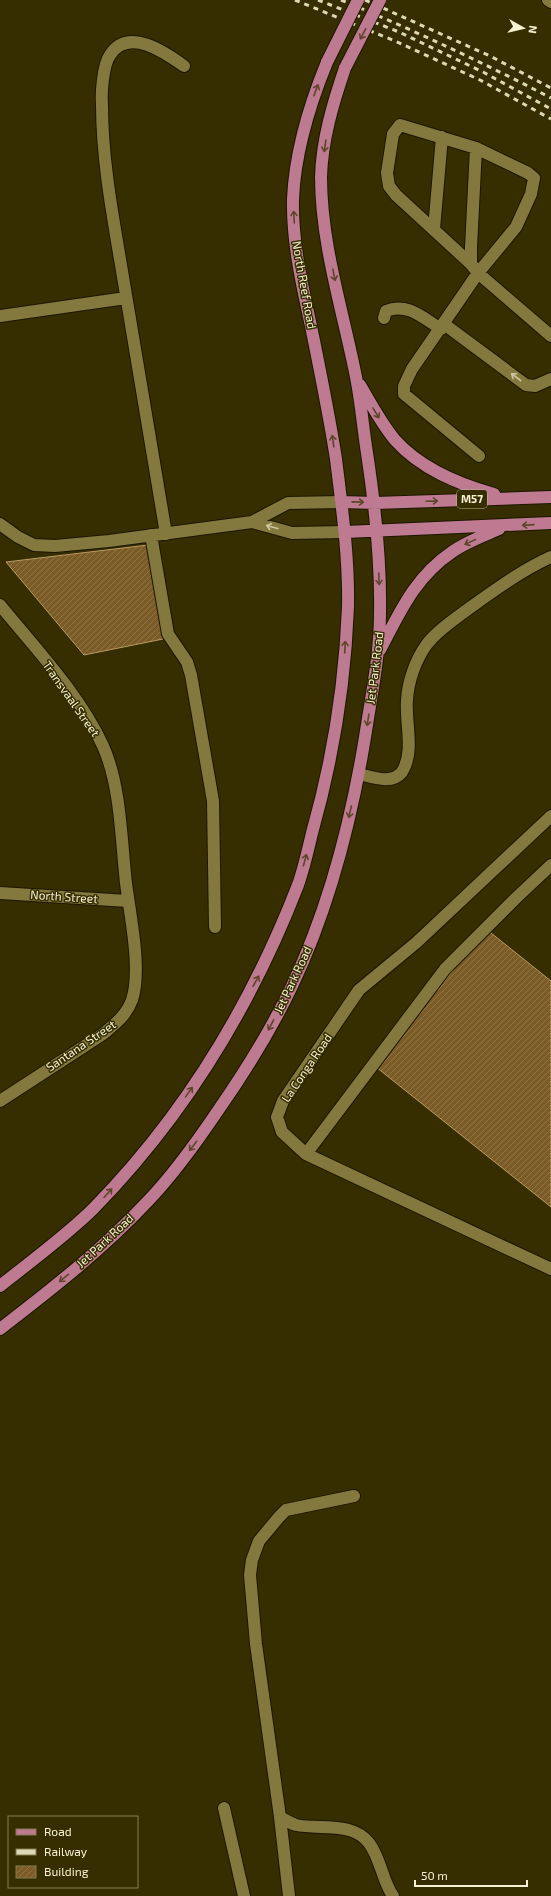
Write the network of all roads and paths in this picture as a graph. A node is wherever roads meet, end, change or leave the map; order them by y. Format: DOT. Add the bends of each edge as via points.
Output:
graph roads {
  1 [pos="358,0"];
  2 [pos="380,0"];
  3 [pos="548,0"];
  4 [pos="551,2"];
  5 [pos="184,66"];
  6 [pos="442,137"];
  7 [pos="476,148"];
  8 [pos="434,229"];
  9 [pos="474,268"];
  10 [pos="126,298"];
  11 [pos="0,316"];
  12 [pos="384,318"];
  13 [pos="442,327"];
  14 [pos="551,336"];
  15 [pos="356,379"];
  16 [pos="551,379"];
  17 [pos="479,456"];
  18 [pos="551,497"];
  19 [pos="506,498"];
  20 [pos="342,502"];
  21 [pos="375,503"];
  22 [pos="252,522"];
  23 [pos="551,523"];
  24 [pos="0,524"];
  25 [pos="506,526"];
  26 [pos="377,531"];
  27 [pos="344,532"];
  28 [pos="166,534"];
  29 [pos="151,535"];
  30 [pos="551,557"];
  31 [pos="0,605"];
  32 [pos="378,654"];
  33 [pos="359,774"];
  34 [pos="551,816"];
  35 [pos="551,865"];
  36 [pos="0,893"];
  37 [pos="128,901"];
  38 [pos="215,927"];
  39 [pos="0,1101"];
  40 [pos="306,1154"];
  41 [pos="551,1269"];
  42 [pos="0,1286"];
  43 [pos="0,1329"];
  44 [pos="354,1496"];
  45 [pos="224,1808"];
  46 [pos="280,1816"];
  47 [pos="244,1896"];
  48 [pos="289,1896"];
  49 [pos="393,1896"];
  20 -- 1 [label="main road, North Reef Road, one-way, bridge" via="329,412 296,252 293,201 297,164 314,93"];
  2 -- 15 [label="main road, one-way, bridge" via="345,68 332,105 321,176 324,223"];
  3 -- 4 [label="street"];
  5 -- 10 [label="street" via="155,47 134,43 115,49 106,65 102,105 106,160"];
  6 -- 7 [label="street"];
  6 -- 8 [label="street"];
  6 -- 8 [label="street" via="400,125 393,134 386,172 389,186"];
  7 -- 9 [label="street"];
  7 -- 9 [label="street" via="528,172 534,178 531,194 516,227"];
  8 -- 9 [label="street"];
  9 -- 13 [label="street"];
  9 -- 14 [label="street"];
  10 -- 11 [label="street"];
  10 -- 28 [label="street"];
  12 -- 13 [label="street" via="386,311 394,307 408,308"];
  16 -- 13 [label="street, one-way" via="535,386 526,385"];
  13 -- 17 [label="street" via="412,369 404,386 404,394"];
  15 -- 19 [label="main road, one-way" via="383,424 412,456 444,476 477,490"];
  15 -- 21 [label="main road"];
  18 -- 19 [label="main road, M57"];
  21 -- 19 [label="main road, M57, one-way"];
  20 -- 21 [label="main road, M57, one-way"];
  20 -- 22 [label="street" via="288,503"];
  20 -- 27 [label="main road, North Reef Road"];
  21 -- 26 [label="main road"];
  27 -- 22 [label="street, one-way" via="292,532"];
  22 -- 28 [label="street"];
  23 -- 25 [label="main road, one-way"];
  24 -- 29 [label="street" via="18,537 34,545 43,546"];
  25 -- 26 [label="main road"];
  25 -- 32 [label="main road, one-way" via="453,551 424,576 407,598"];
  26 -- 27 [label="main road"];
  26 -- 32 [label="main road, Jet Park Road, one-way" via="380,613"];
  42 -- 27 [label="main road, one-way" via="92,1210 154,1142 207,1066 259,976 299,882 326,785 343,686 348,604"];
  28 -- 29 [label="street"];
  29 -- 38 [label="street" via="168,634 187,662 191,675 211,793"];
  30 -- 33 [label="street" via="535,564 489,595 442,628 428,642 409,687 408,755 401,772 396,777 386,779"];
  31 -- 37 [label="street, Transvaal Street" via="76,702 93,726 104,748 112,774"];
  32 -- 33 [label="main road, Jet Park Road, one-way"];
  33 -- 43 [label="main road, Jet Park Road, one-way" via="340,855 320,919 292,986 233,1088 195,1144 150,1200 95,1254"];
  34 -- 40 [label="street, La Conga Road" via="417,942 359,990 283,1101 277,1117 282,1132"];
  35 -- 40 [label="street" via="445,969"];
  36 -- 37 [label="street, North Street"];
  37 -- 39 [label="street, Santana Street" via="135,978 128,1010 103,1034"];
  40 -- 41 [label="street, La Conga Road"];
  44 -- 46 [label="street" via="286,1510 259,1541 252,1560 251,1586 256,1644"];
  45 -- 47 [label="street"];
  46 -- 48 [label="street"];
  46 -- 49 [label="street" via="297,1825 352,1830 368,1842"];
}
